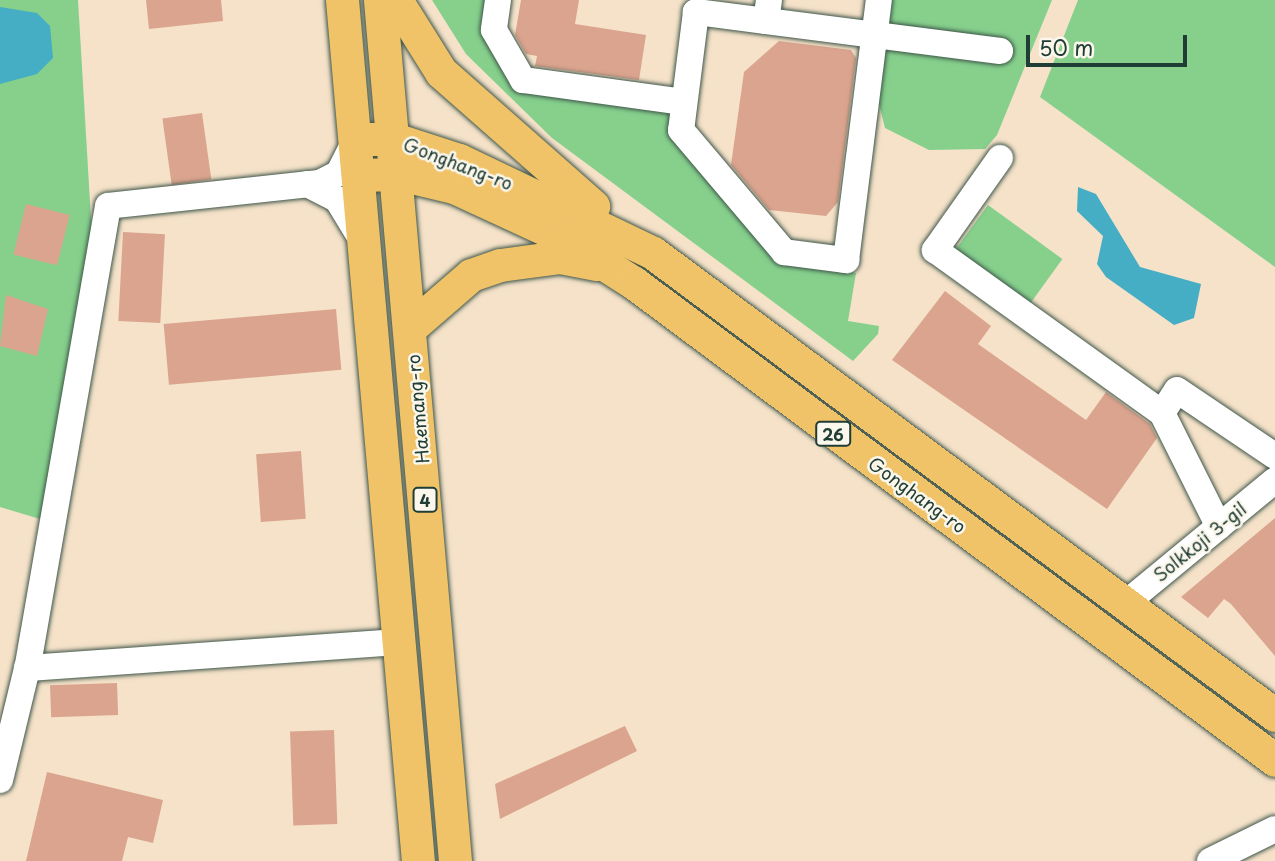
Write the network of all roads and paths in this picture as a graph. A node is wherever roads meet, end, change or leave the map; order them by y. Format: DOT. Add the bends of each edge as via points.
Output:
graph roads {
  1 [pos="342,0"];
  2 [pos="380,0"];
  3 [pos="396,0"];
  4 [pos="498,0"];
  5 [pos="879,0"];
  6 [pos="768,10"];
  7 [pos="875,35"];
  8 [pos="999,51"];
  9 [pos="684,102"];
  10 [pos="356,139"];
  11 [pos="394,139"];
  12 [pos="1000,158"];
  13 [pos="399,174"];
  14 [pos="359,176"];
  15 [pos="307,184"];
  16 [pos="365,245"];
  17 [pos="653,253"];
  18 [pos="607,266"];
  19 [pos="411,327"];
  20 [pos="1163,413"];
  21 [pos="1275,456"];
  22 [pos="1275,480"];
  23 [pos="1219,527"];
  24 [pos="1126,603"];
  25 [pos="400,642"];
  26 [pos="27,668"];
  27 [pos="1275,715"];
  28 [pos="1275,760"];
  29 [pos="0,780"];
  30 [pos="1275,829"];
  31 [pos="418,861"];
  32 [pos="455,861"];
  33 [pos="1210,861"];
  1 -- 10 [label="main road, 4"];
  2 -- 11 [label="main road, Haemang-ro / 4"];
  3 -- 17 [label="main road, 26" via="441,72 481,113"];
  4 -- 9 [label="street" via="494,30 523,79"];
  5 -- 7 [label="street"];
  6 -- 7 [label="street"];
  6 -- 9 [label="street" via="696,12"];
  7 -- 8 [label="street"];
  7 -- 9 [label="street" via="846,260 784,253 681,130"];
  10 -- 11 [label="main road, Gonghang-ro"];
  10 -- 14 [label="main road, 4"];
  10 -- 15 [label="street" via="339,173"];
  11 -- 13 [label="main road, Haemang-ro / 4"];
  11 -- 17 [label="main road, Gonghang-ro" via="471,165"];
  12 -- 20 [label="street" via="935,250"];
  13 -- 14 [label="main road, Gonghang-ro / 26"];
  13 -- 18 [label="main road, Gonghang-ro / 26" via="454,187 560,236"];
  13 -- 19 [label="main road, Haemang-ro / 4"];
  14 -- 16 [label="main road, 4"];
  15 -- 16 [label="street" via="346,208"];
  15 -- 26 [label="street" via="108,206"];
  16 -- 25 [label="main road, 4"];
  17 -- 24 [label="main road, Gonghang-ro / 26"];
  18 -- 19 [label="main road" via="560,257 500,265 452,289"];
  18 -- 28 [label="main road, Gonghang-ro / 26"];
  19 -- 32 [label="main road, Haemang-ro / 4"];
  20 -- 21 [label="street" via="1177,390"];
  20 -- 23 [label="street"];
  22 -- 23 [label="street, Solkkoji 3-gil"];
  23 -- 24 [label="street, Solkkoji 3-gil"];
  24 -- 27 [label="main road, Gonghang-ro / 26"];
  25 -- 26 [label="street"];
  25 -- 31 [label="main road, 4"];
  26 -- 29 [label="street"];
  30 -- 33 [label="street"];
}
